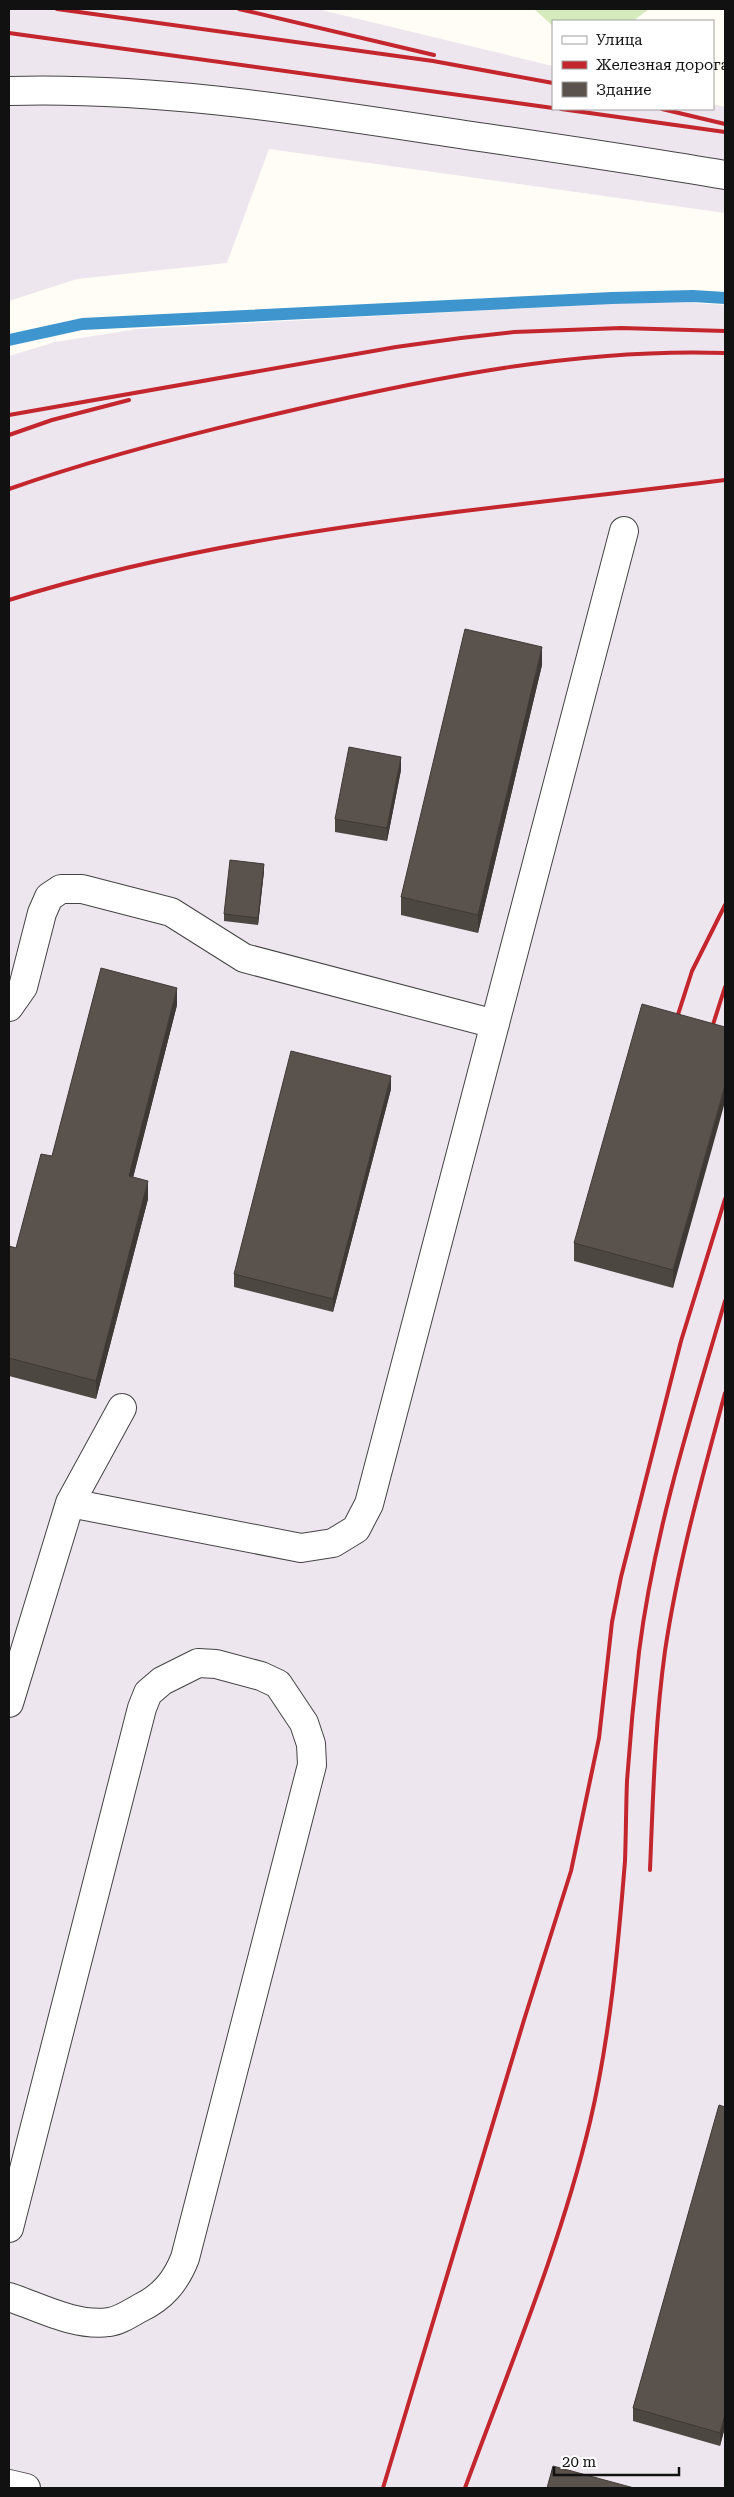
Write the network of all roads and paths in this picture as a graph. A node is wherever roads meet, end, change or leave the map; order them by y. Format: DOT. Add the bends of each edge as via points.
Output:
graph roads {
  1 [pos="9,90"];
  2 [pos="725,175"];
  3 [pos="624,531"];
  4 [pos="9,1008"];
  5 [pos="495,1024"];
  6 [pos="122,1408"];
  7 [pos="70,1503"];
  8 [pos="9,1703"];
  9 [pos="9,2228"];
  10 [pos="9,2297"];
  11 [pos="9,2484"];
  12 [pos="26,2488"];
  1 -- 2 [label="street" via="154,95 268,105"];
  3 -- 5 [label="street"];
  4 -- 5 [label="street" via="22,987 49,897 61,889 82,889 171,912 244,958"];
  5 -- 7 [label="street" via="370,1504 356,1529 333,1543 301,1548"];
  6 -- 7 [label="street"];
  7 -- 8 [label="street"];
  9 -- 10 [label="street" via="148,1693 162,1681 198,1663 216,1664 278,1684 304,1723 311,1744 312,1765 179,2273 153,2302 110,2322 70,2317"];
  11 -- 12 [label="street"];
}
